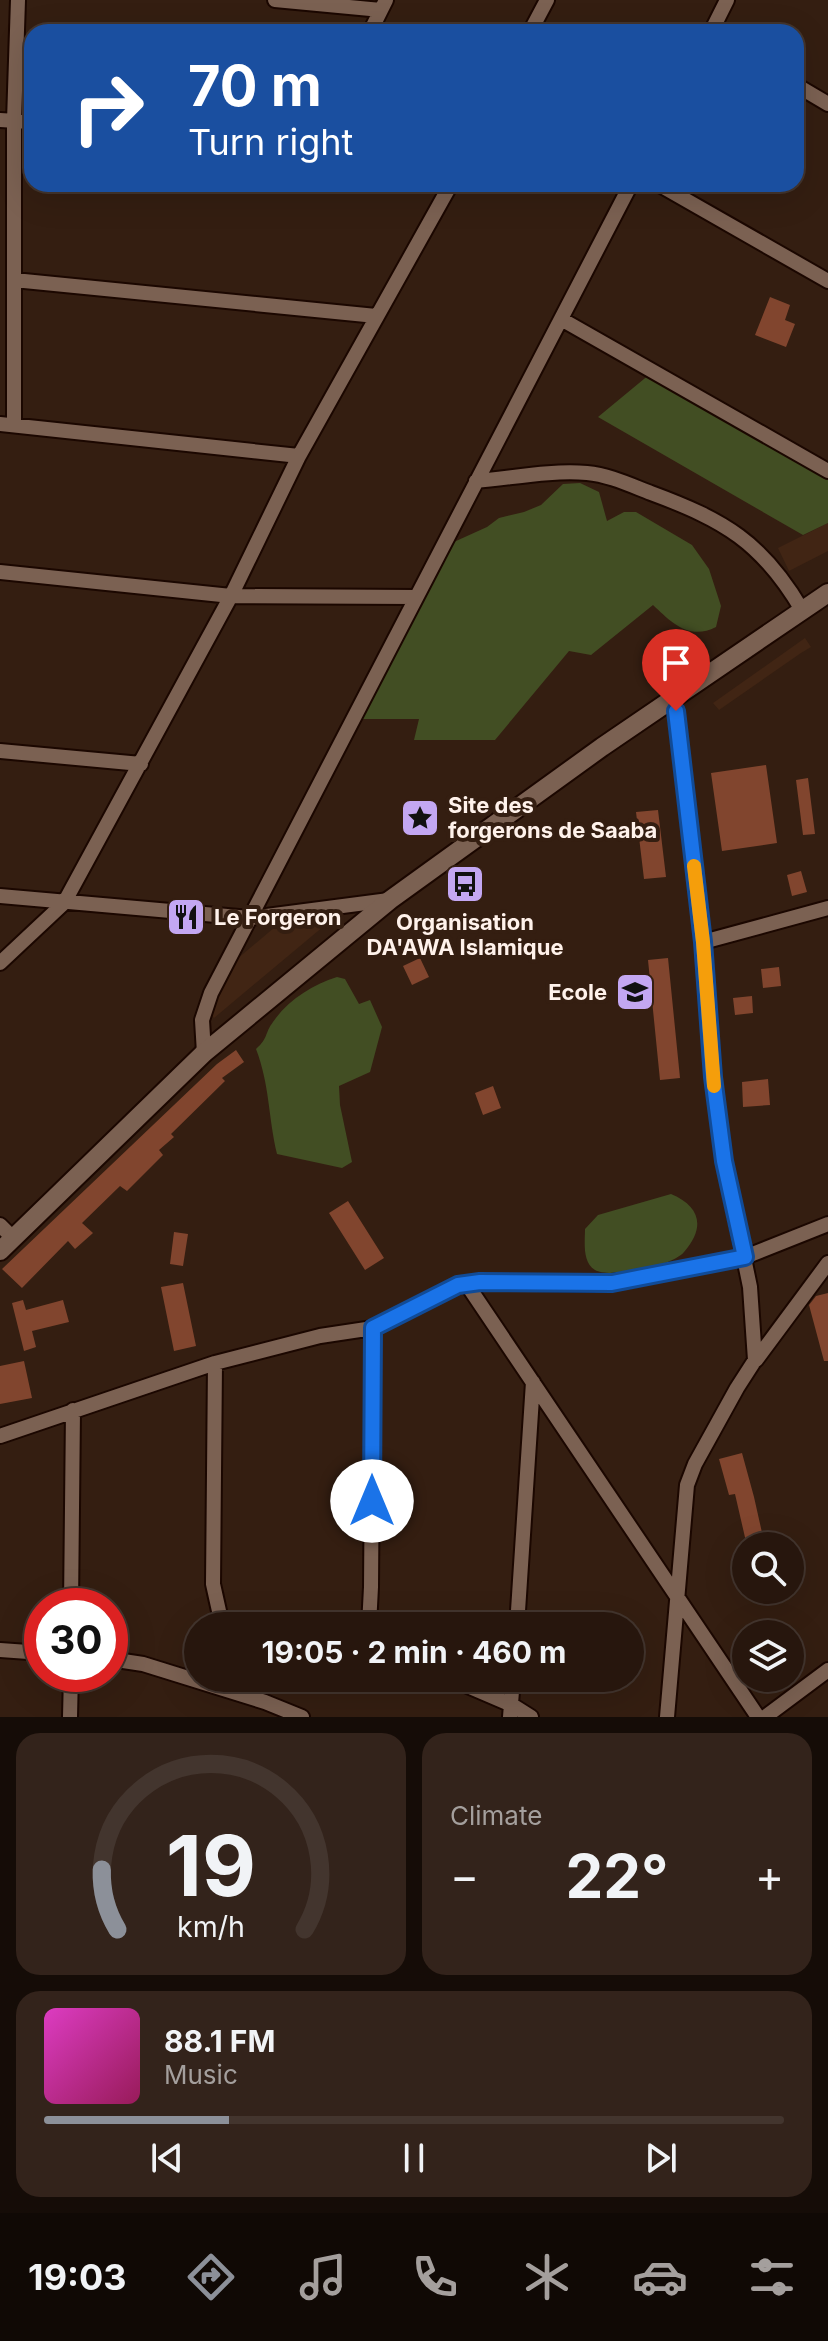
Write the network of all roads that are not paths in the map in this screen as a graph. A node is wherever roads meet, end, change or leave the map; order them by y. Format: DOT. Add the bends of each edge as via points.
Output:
graph roads {
  1 [pos="18,0"];
  2 [pos="275,0"];
  3 [pos="547,0"];
  4 [pos="727,0"];
  5 [pos="383,5"];
  6 [pos="374,24"];
  7 [pos="534,24"];
  8 [pos="715,24"];
  9 [pos="804,90"];
  10 [pos="828,104"];
  11 [pos="7,120"];
  12 [pos="446,192"];
  13 [pos="627,192"];
  14 [pos="672,192"];
  15 [pos="14,280"];
  16 [pos="828,281"];
  17 [pos="376,316"];
  18 [pos="561,319"];
  19 [pos="7,425"];
  20 [pos="299,456"];
  21 [pos="828,471"];
  22 [pos="476,481"];
  23 [pos="0,572"];
  24 [pos="828,593"];
  25 [pos="231,596"];
  26 [pos="415,597"];
  27 [pos="802,610"];
  28 [pos="674,699"];
  29 [pos="0,751"];
  30 [pos="141,764"];
  31 [pos="0,896"];
  32 [pos="390,900"];
  33 [pos="64,903"];
  34 [pos="828,908"];
  35 [pos="250,918"];
  36 [pos="703,942"];
  37 [pos="0,963"];
  38 [pos="204,1053"];
  39 [pos="828,1224"];
  40 [pos="4,1238"];
  41 [pos="745,1257"];
  42 [pos="828,1263"];
  43 [pos="466,1283"];
  44 [pos="373,1328"];
  45 [pos="755,1360"];
  46 [pos="215,1363"];
  47 [pos="533,1382"];
  48 [pos="73,1410"];
  49 [pos="0,1436"];
  50 [pos="71,1588"];
  51 [pos="679,1599"];
  52 [pos="219,1612"];
  53 [pos="370,1612"];
  54 [pos="518,1612"];
  55 [pos="0,1650"];
  56 [pos="24,1652"];
  57 [pos="128,1662"];
  58 [pos="828,1670"];
  59 [pos="71,1692"];
  60 [pos="475,1692"];
  61 [pos="511,1711"];
  62 [pos="70,1717"];
  63 [pos="302,1717"];
  64 [pos="531,1717"];
  65 [pos="667,1717"];
  66 [pos="758,1717"];
  67 [pos="765,1717"];
  1 -- 11 [label="street"];
  2 -- 5 [label="street"];
  3 -- 7 [label="street"];
  4 -- 8 [label="street"];
  5 -- 6 [label="street"];
  9 -- 10 [label="street"];
  11 -- 15 [label="street"];
  12 -- 17 [label="street"];
  13 -- 18 [label="street"];
  14 -- 16 [label="street"];
  15 -- 17 [label="street"];
  15 -- 19 [label="street"];
  17 -- 20 [label="street"];
  18 -- 21 [label="street"];
  18 -- 22 [label="street"];
  19 -- 20 [label="street"];
  20 -- 25 [label="street"];
  22 -- 26 [label="street"];
  22 -- 27 [label="street" via="588,473 698,511 740,534 769,562"];
  23 -- 25 [label="street"];
  24 -- 27 [label="street"];
  25 -- 26 [label="street"];
  25 -- 30 [label="street"];
  26 -- 35 [label="street"];
  27 -- 28 [label="street"];
  28 -- 32 [label="street"];
  28 -- 36 [label="street"];
  29 -- 30 [label="street"];
  30 -- 33 [label="street"];
  31 -- 33 [label="street"];
  32 -- 35 [label="street"];
  32 -- 38 [label="street"];
  33 -- 35 [label="street"];
  33 -- 37 [label="street"];
  34 -- 36 [label="street"];
  35 -- 38 [label="street" via="206,1006"];
  36 -- 41 [label="street" via="724,1161"];
  38 -- 40 [label="street"];
  39 -- 41 [label="street"];
  41 -- 43 [label="street" via="612,1283"];
  41 -- 45 [label="street"];
  42 -- 45 [label="street"];
  43 -- 44 [label="street"];
  43 -- 47 [label="street"];
  44 -- 46 [label="street"];
  44 -- 53 [label="street"];
  45 -- 51 [label="street" via="687,1485"];
  46 -- 48 [label="street"];
  46 -- 52 [label="street" via="213,1584"];
  47 -- 51 [label="street"];
  47 -- 54 [label="street"];
  48 -- 49 [label="street"];
  48 -- 50 [label="street"];
  51 -- 65 [label="street"];
  51 -- 66 [label="street"];
  55 -- 56 [label="street"];
  57 -- 63 [label="street"];
  58 -- 67 [label="street"];
  59 -- 62 [label="street"];
  60 -- 61 [label="street"];
  61 -- 64 [label="street"];
}
